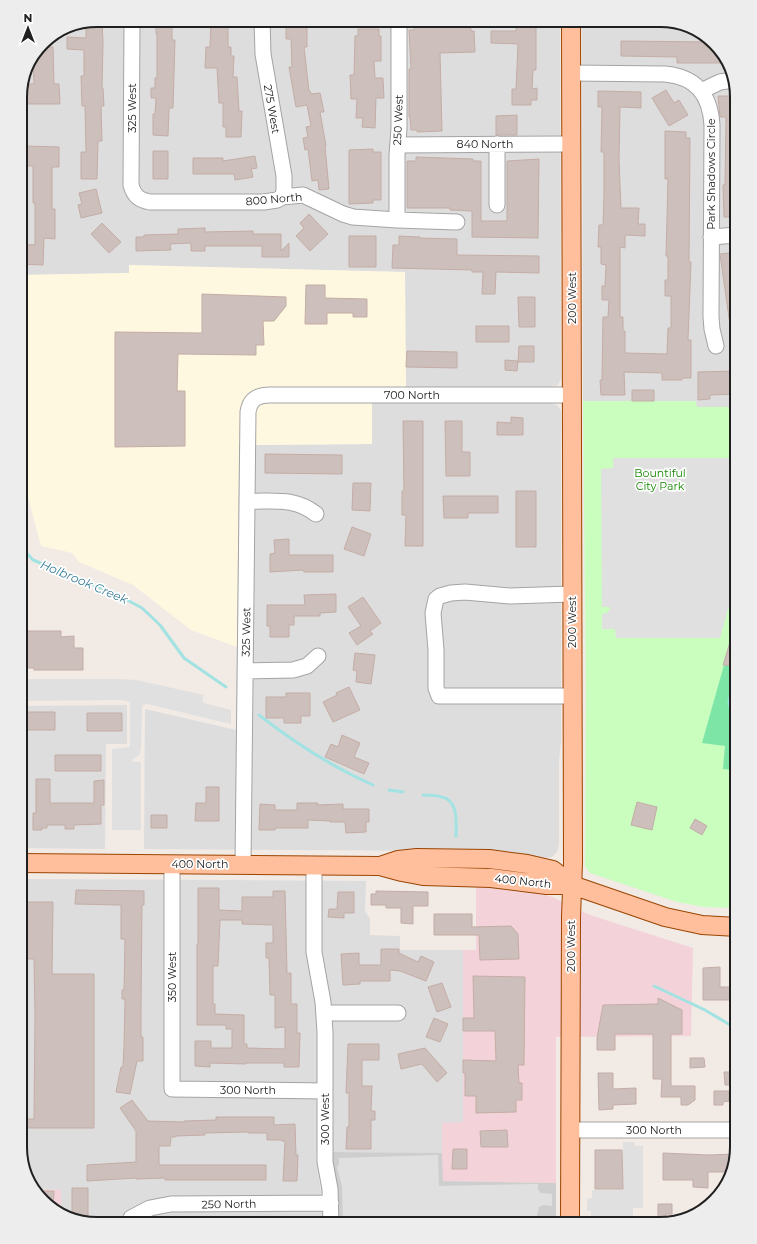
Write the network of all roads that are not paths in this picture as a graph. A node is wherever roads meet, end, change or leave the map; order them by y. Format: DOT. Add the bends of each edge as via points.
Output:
graph roads {
  1 [pos="132,27"];
  2 [pos="262,27"];
  3 [pos="399,27"];
  4 [pos="571,27"];
  5 [pos="571,73"];
  6 [pos="728,81"];
  7 [pos="701,91"];
  8 [pos="497,144"];
  9 [pos="571,144"];
  10 [pos="398,145"];
  11 [pos="135,195"];
  12 [pos="282,197"];
  13 [pos="497,205"];
  14 [pos="397,220"];
  15 [pos="457,222"];
  16 [pos="730,236"];
  17 [pos="711,238"];
  18 [pos="716,346"];
  19 [pos="572,395"];
  20 [pos="253,400"];
  21 [pos="247,501"];
  22 [pos="316,514"];
  23 [pos="572,594"];
  24 [pos="318,656"];
  25 [pos="245,671"];
  26 [pos="572,696"];
  27 [pos="27,863"];
  28 [pos="172,864"];
  29 [pos="243,865"];
  30 [pos="314,865"];
  31 [pos="572,884"];
  32 [pos="730,927"];
  33 [pos="324,1013"];
  34 [pos="398,1013"];
  35 [pos="172,1089"];
  36 [pos="325,1090"];
  37 [pos="570,1130"];
  38 [pos="730,1130"];
  39 [pos="331,1203"];
  40 [pos="133,1217"];
  41 [pos="331,1217"];
  42 [pos="570,1217"];
  1 -- 11 [label="street, 325 West" via="131,180"];
  2 -- 12 [label="street, 275 West" via="262,54 284,176"];
  3 -- 10 [label="street, 250 West"];
  4 -- 5 [label="main road, 200 West"];
  5 -- 7 [label="street" via="675,75"];
  5 -- 9 [label="main road, 200 West"];
  6 -- 7 [label="street"];
  7 -- 17 [label="street, Park Shadows Circle" via="709,106 712,125"];
  8 -- 9 [label="street, 840 North"];
  8 -- 10 [label="street, 840 North"];
  8 -- 13 [label="street"];
  9 -- 19 [label="main road, 200 West"];
  10 -- 14 [label="street, 250 West"];
  11 -- 12 [label="street, 800 North" via="150,202 264,202"];
  12 -- 14 [label="street, 800 North" via="303,195 353,217"];
  14 -- 15 [label="street, 800 North"];
  16 -- 17 [label="street"];
  17 -- 18 [label="street, Park Shadows Circle" via="712,329"];
  19 -- 20 [label="street, 700 North" via="270,395"];
  19 -- 23 [label="main road, 200 West"];
  20 -- 21 [label="street, 325 West" via="248,412"];
  21 -- 22 [label="street" via="296,503"];
  21 -- 25 [label="street, 325 West"];
  23 -- 26 [label="main road, 200 West"];
  23 -- 26 [label="street" via="510,596 473,592 451,593 436,599 433,613 436,688 439,696"];
  24 -- 25 [label="street" via="307,666 293,670"];
  25 -- 29 [label="street, 325 West"];
  26 -- 31 [label="main road, 200 West"];
  27 -- 28 [label="main road, 400 North"];
  28 -- 29 [label="main road, 400 North"];
  28 -- 35 [label="street, 350 West"];
  29 -- 30 [label="main road, 400 North"];
  30 -- 31 [label="main road, 400 North" via="380,866 412,858 478,858 550,869"];
  30 -- 33 [label="street, 300 West" via="314,958"];
  31 -- 32 [label="main road, 400 North" via="677,921"];
  31 -- 37 [label="main road, 200 West"];
  33 -- 34 [label="street"];
  33 -- 36 [label="street, 300 West"];
  35 -- 36 [label="street, 300 North"];
  36 -- 39 [label="street, 300 West" via="325,1162"];
  37 -- 38 [label="street, 300 North"];
  37 -- 42 [label="main road, 200 West"];
  39 -- 40 [label="street, 250 North" via="171,1204 150,1208"];
  39 -- 41 [label="street, 300 West"];
}
